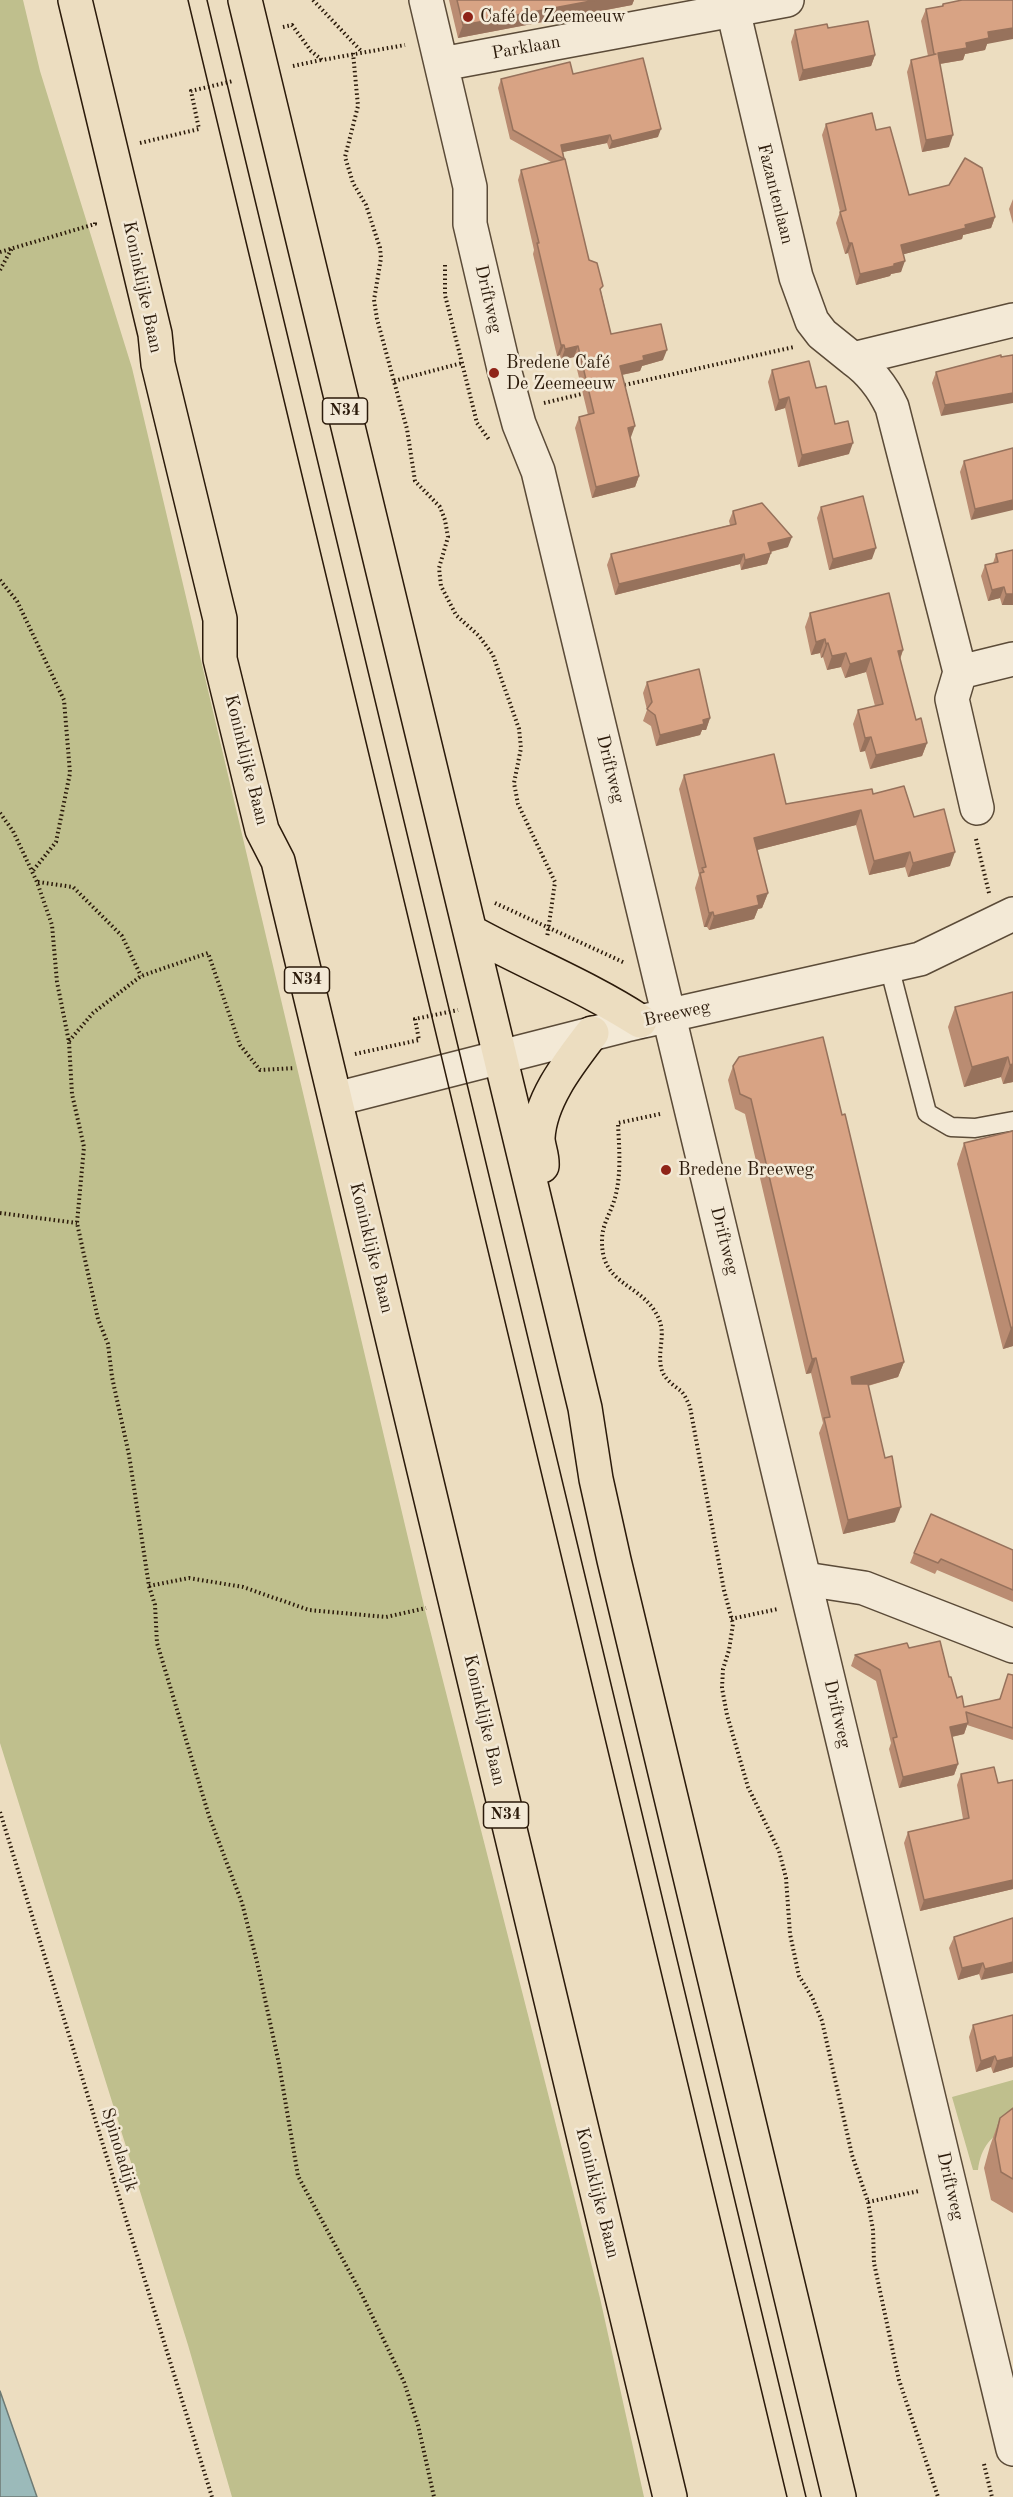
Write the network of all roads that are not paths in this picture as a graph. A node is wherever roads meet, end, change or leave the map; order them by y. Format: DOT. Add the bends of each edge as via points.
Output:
graph roads {
  1 [pos="75,0"];
  2 [pos="245,0"];
  3 [pos="426,0"];
  4 [pos="787,0"];
  5 [pos="733,10"];
  6 [pos="442,64"];
  7 [pos="1013,320"];
  8 [pos="853,359"];
  9 [pos="1013,659"];
  10 [pos="960,672"];
  11 [pos="977,808"];
  12 [pos="1004,919"];
  13 [pos="471,932"];
  14 [pos="889,966"];
  15 [pos="655,1019"];
  16 [pos="592,1033"];
  17 [pos="501,1056"];
  18 [pos="336,1099"];
  19 [pos="1013,1121"];
  20 [pos="534,1194"];
  21 [pos="805,1578"];
  22 [pos="1013,1647"];
  23 [pos="1013,2449"];
  24 [pos="670,2497"];
  25 [pos="839,2497"];
  1 -- 18 [label="main road, Koninklijke Baan / N34" via="220,619 220,659 262,830 278,861"];
  2 -- 13 [label="main road, N34"];
  3 -- 6 [label="street, Driftweg"];
  4 -- 5 [label="street, Parklaan"];
  5 -- 6 [label="street, Parklaan"];
  5 -- 8 [label="street, Fazantenlaan" via="805,308 822,334"];
  6 -- 15 [label="street, Driftweg" via="470,187 470,224 515,409 538,471"];
  7 -- 8 [label="street"];
  8 -- 10 [label="street, Fazantenlaan" via="865,368 892,407"];
  9 -- 10 [label="street"];
  10 -- 11 [label="street, Fazantenlaan" via="952,699"];
  12 -- 14 [label="street, Breeweg" via="920,959"];
  13 -- 15 [label="main road" via="538,967"];
  13 -- 17 [label="main road, N34"];
  14 -- 15 [label="street, Breeweg"];
  14 -- 19 [label="lane" via="927,1113 951,1127 975,1128"];
  15 -- 16 [label="street, Breeweg"];
  15 -- 21 [label="street, Driftweg"];
  16 -- 17 [label="street, Breeweg"];
  16 -- 20 [label="main road" via="562,1074 544,1111 538,1140 542,1163"];
  17 -- 18 [label="street, Breeweg"];
  17 -- 20 [label="main road, N34"];
  18 -- 24 [label="main road, Koninklijke Baan / N34"];
  20 -- 25 [label="main road, N34" via="585,1408 619,1581"];
  21 -- 22 [label="street" via="864,1588"];
  21 -- 23 [label="street, Driftweg"];
}
